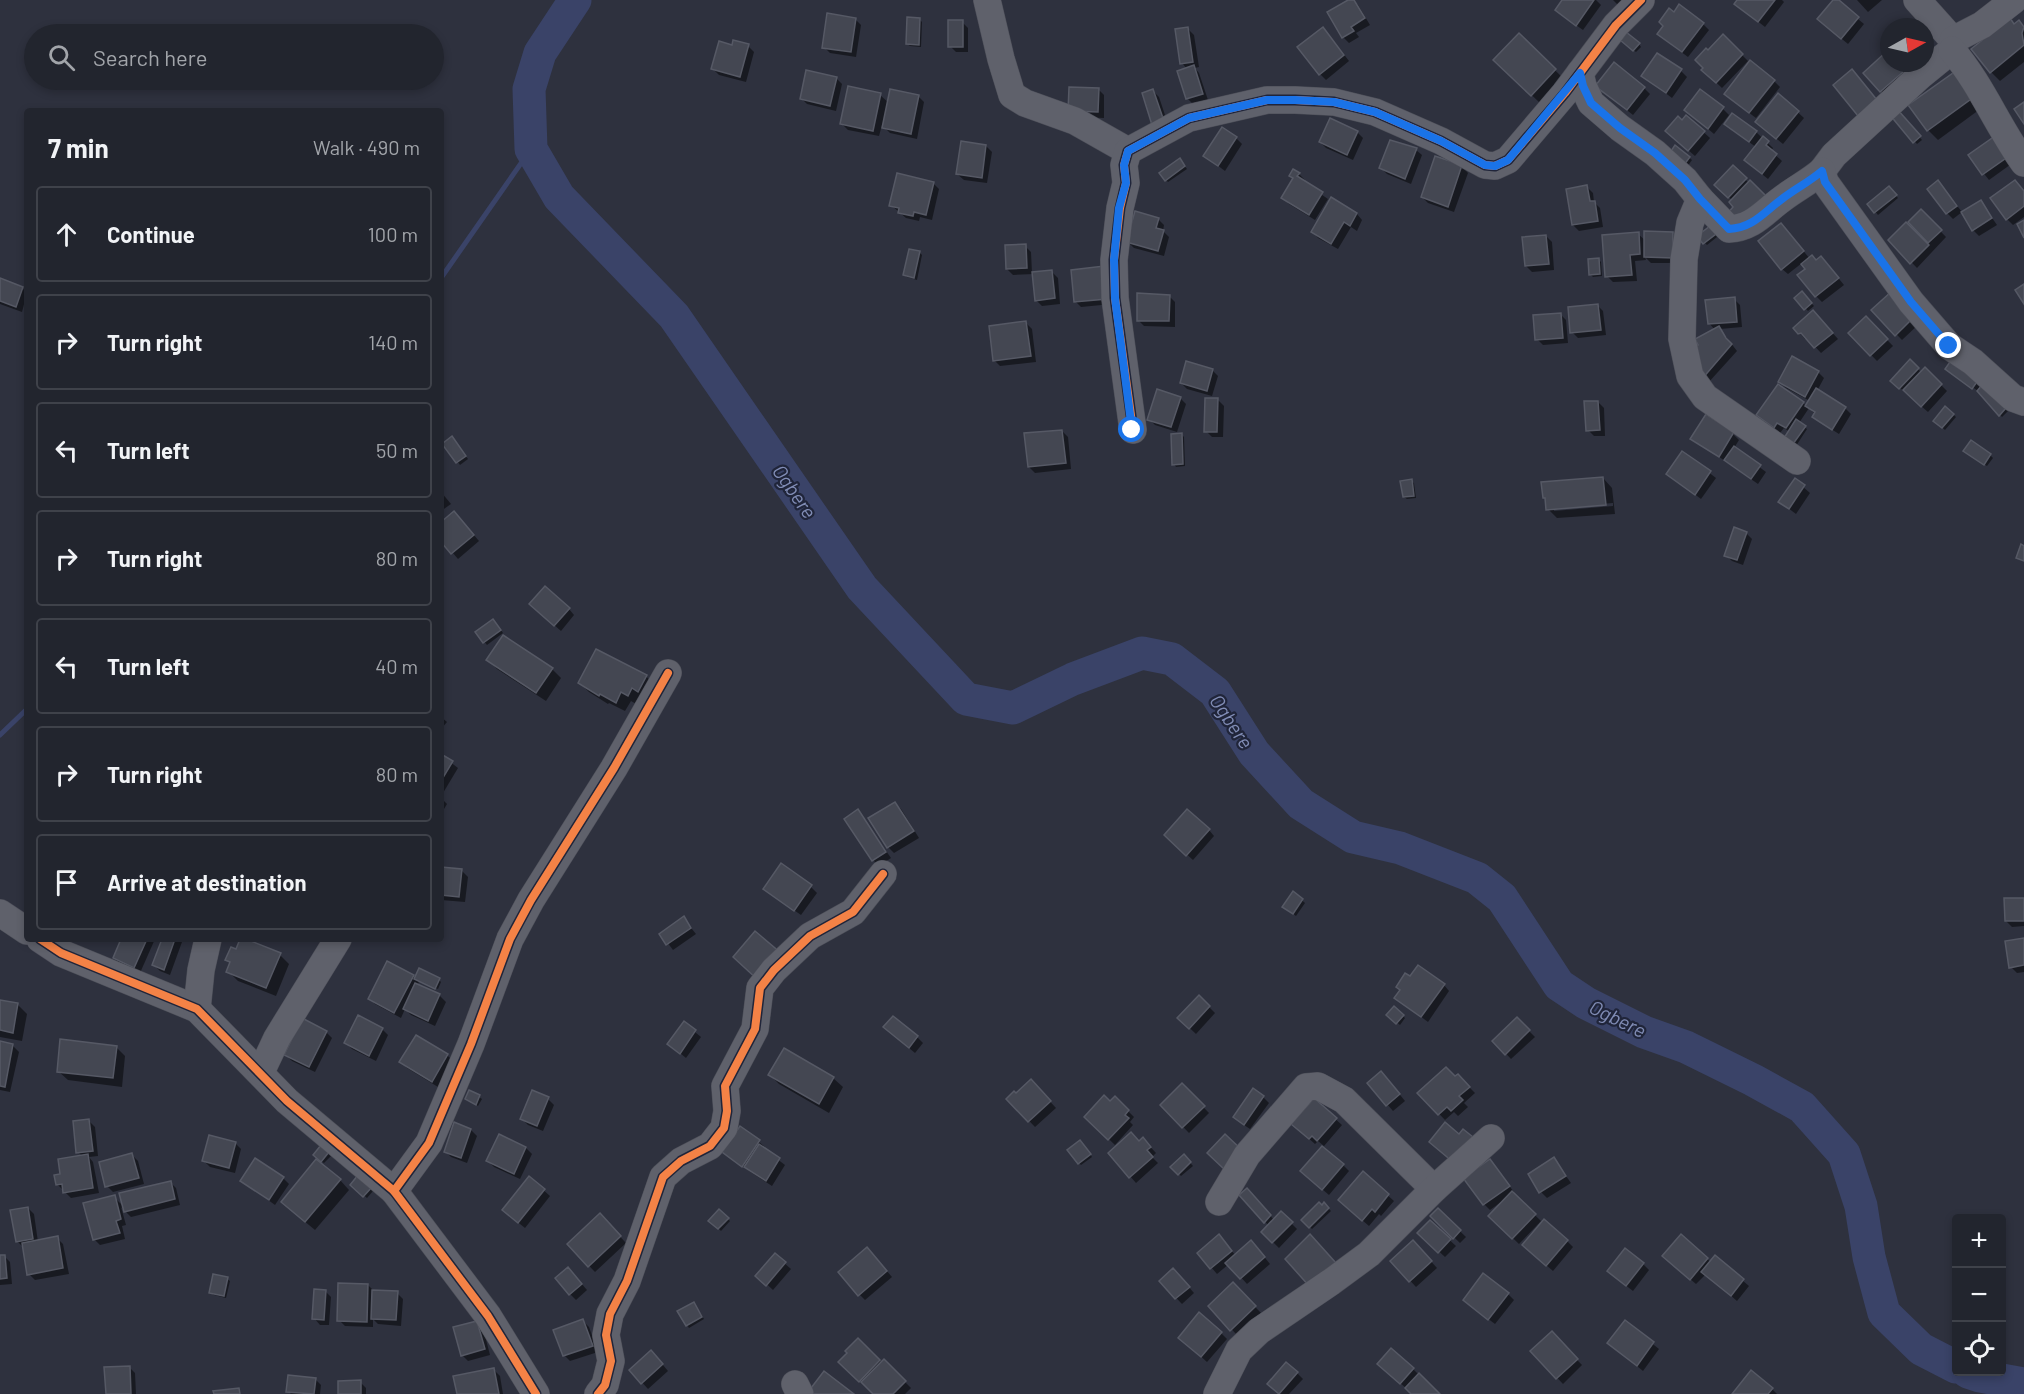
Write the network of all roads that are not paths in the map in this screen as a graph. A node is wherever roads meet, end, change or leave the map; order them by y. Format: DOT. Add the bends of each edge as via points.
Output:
graph roads {
  1 [pos="987,0"];
  2 [pos="1641,0"];
  3 [pos="1917,0"];
  4 [pos="2014,0"];
  5 [pos="1952,45"];
  6 [pos="1580,73"];
  7 [pos="1128,151"];
  8 [pos="2024,163"];
  9 [pos="1822,171"];
  10 [pos="1700,199"];
  11 [pos="2024,402"];
  12 [pos="1132,430"];
  13 [pos="1797,461"];
  14 [pos="668,673"];
  15 [pos="883,874"];
  16 [pos="0,913"];
  17 [pos="24,929"];
  18 [pos="44,942"];
  19 [pos="207,942"];
  20 [pos="336,942"];
  21 [pos="197,1009"];
  22 [pos="261,1072"];
  23 [pos="1491,1138"];
  24 [pos="1434,1189"];
  25 [pos="394,1191"];
  26 [pos="1219,1202"];
  27 [pos="536,1394"];
  28 [pos="598,1394"];
  29 [pos="1217,1394"];
  1 -- 7 [label="street" via="1012,95 1075,121"];
  2 -- 6 [label="street" via="1616,24"];
  3 -- 5 [label="street"];
  4 -- 5 [label="street"];
  5 -- 8 [label="street"];
  5 -- 9 [label="street" via="1834,155"];
  6 -- 7 [label="street" via="1508,160 1495,166 1485,165 1375,112 1334,102 1295,100 1267,100 1189,118"];
  6 -- 10 [label="street" via="1591,103 1678,173"];
  7 -- 12 [label="street" via="1114,260 1115,298"];
  9 -- 10 [label="street" via="1741,229 1729,229"];
  9 -- 11 [label="street" via="1825,182 1872,249 1941,337 2013,398"];
  10 -- 13 [label="street" via="1690,223 1684,259 1682,339 1690,376 1705,396"];
  14 -- 25 [label="street" via="515,929 429,1143"];
  15 -- 28 [label="street" via="853,912 810,936 760,988 755,1029 725,1086 724,1128 710,1146 681,1161 663,1177 627,1281 610,1314 606,1335 611,1361"];
  16 -- 17 [label="street"];
  18 -- 21 [label="street" via="61,953"];
  19 -- 21 [label="street"];
  20 -- 22 [label="street" via="277,1038"];
  21 -- 22 [label="street"];
  22 -- 25 [label="street" via="287,1101"];
  23 -- 24 [label="street"];
  24 -- 26 [label="street" via="1344,1100 1318,1086 1306,1087 1282,1112 1247,1155"];
  24 -- 29 [label="street" via="1369,1254 1259,1331 1239,1350"];
  25 -- 27 [label="street" via="488,1316"];
}
